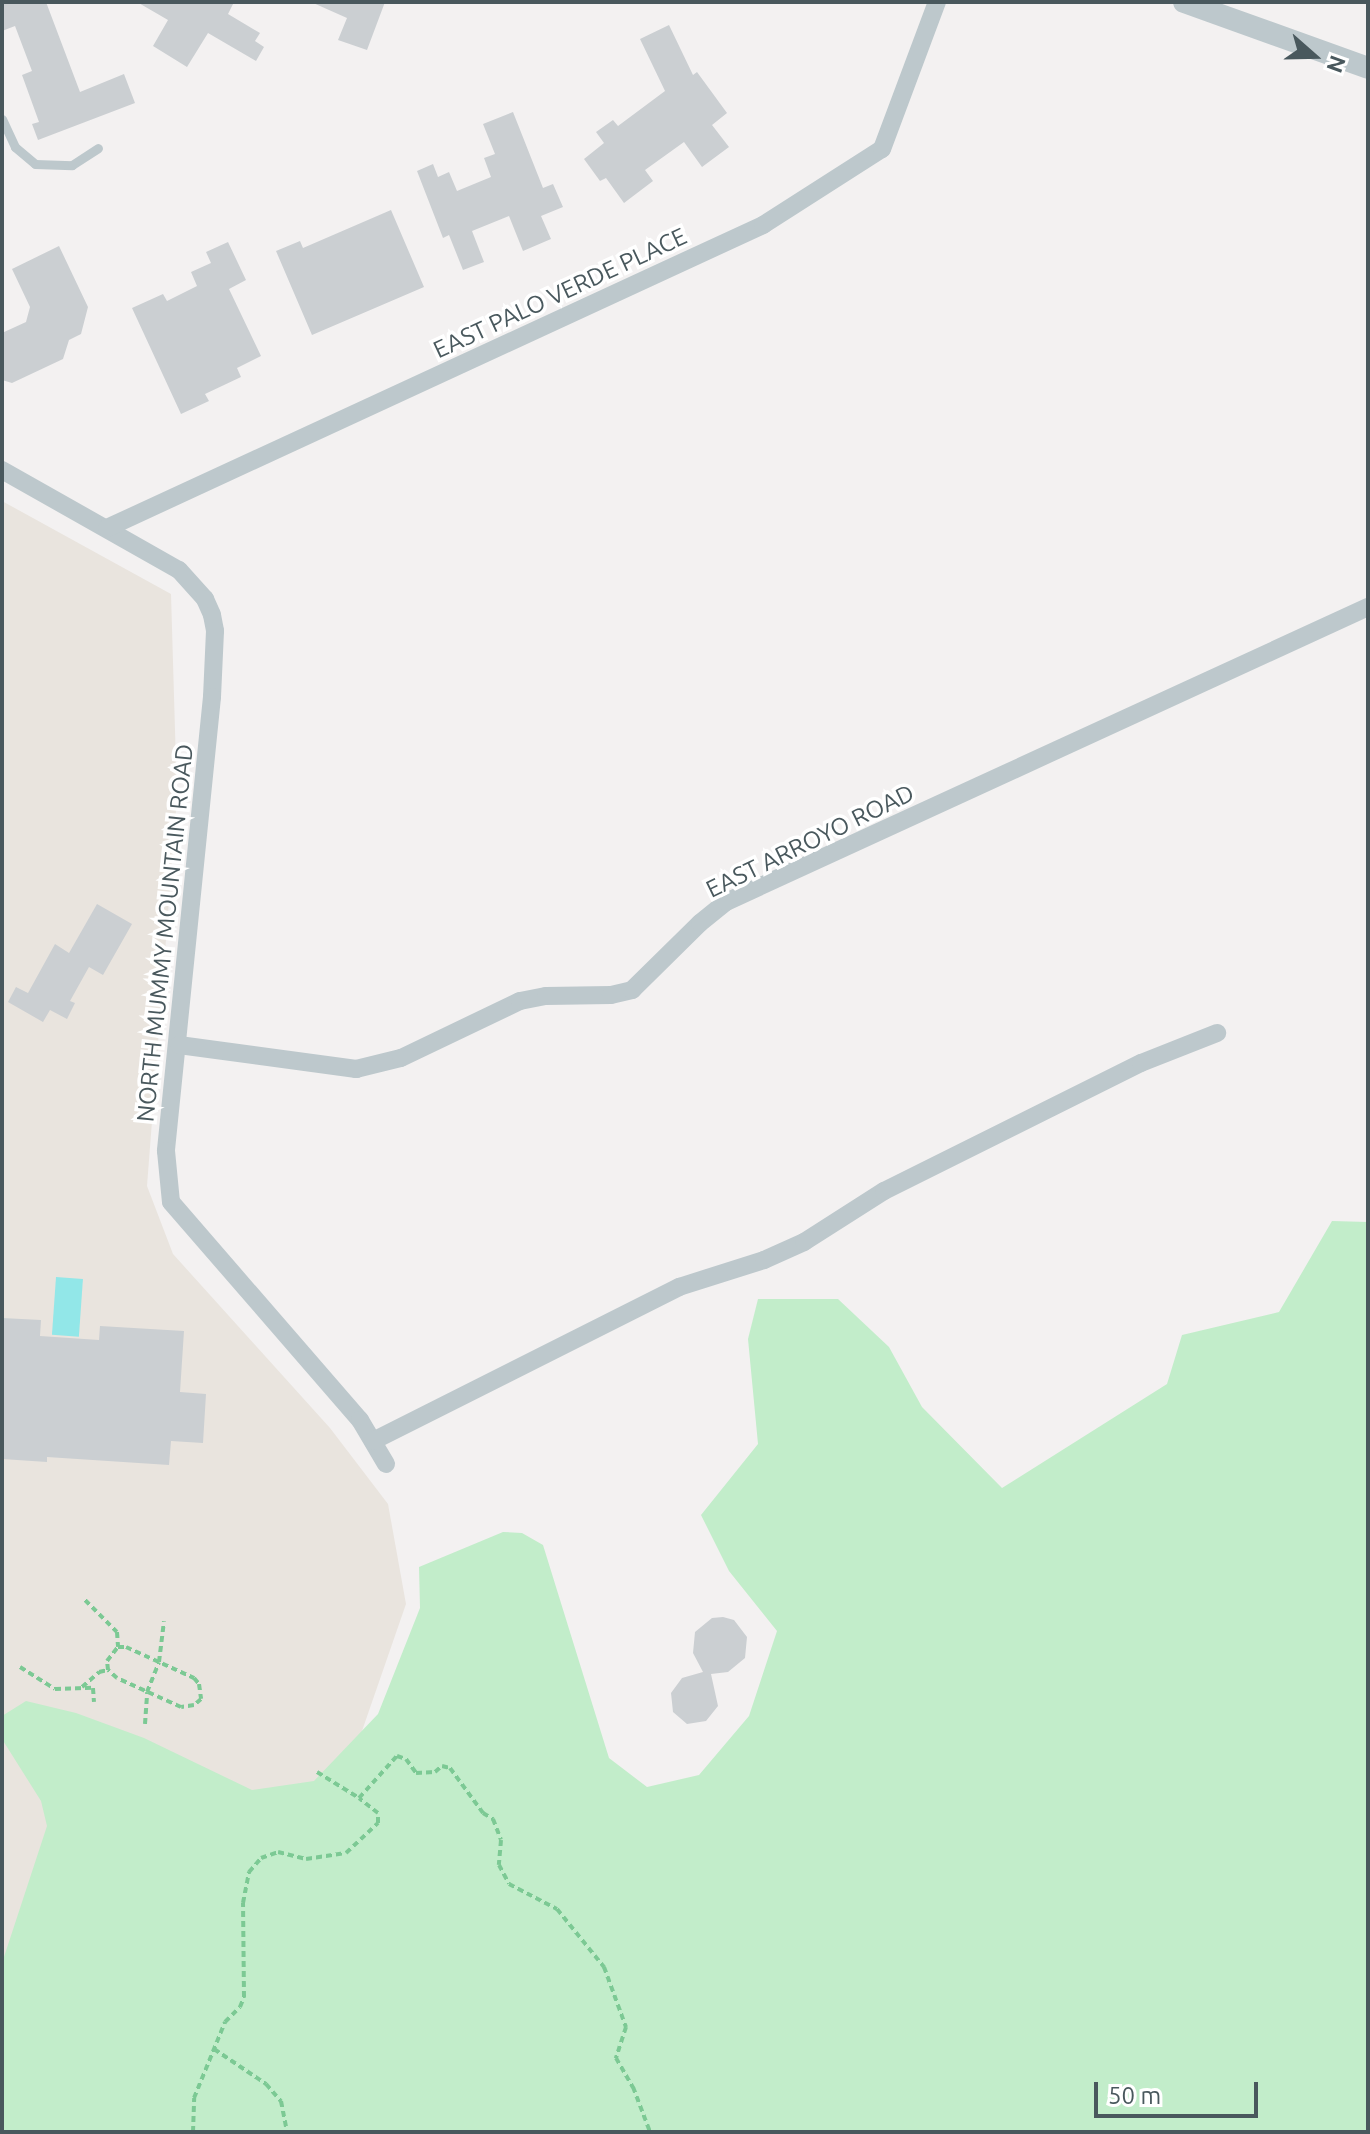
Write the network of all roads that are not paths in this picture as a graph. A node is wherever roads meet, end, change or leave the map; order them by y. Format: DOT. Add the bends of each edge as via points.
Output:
graph roads {
  1 [pos="937,2"];
  2 [pos="1184,2"];
  3 [pos="1368,68"];
  4 [pos="2,119"];
  5 [pos="98,148"];
  6 [pos="2,470"];
  7 [pos="107,528"];
  8 [pos="1368,607"];
  9 [pos="1217,1033"];
  10 [pos="179,1045"];
  11 [pos="373,1441"];
  12 [pos="386,1464"];
  1 -- 7 [label="street, EAST PALO VERDE PLACE" via="882,149 763,225"];
  2 -- 3 [label="street"];
  4 -- 5 [label="lane" via="15,147 35,164 72,165"];
  6 -- 7 [label="street, NORTH MUMMY MOUNTAIN ROAD"];
  7 -- 10 [label="street, NORTH MUMMY MOUNTAIN ROAD" via="179,570 205,599 215,631"];
  8 -- 10 [label="street, EAST ARROYO ROAD" via="726,902 632,990 520,1001 450,1038 356,1069"];
  9 -- 11 [label="street" via="1141,1063 884,1191 804,1242 679,1287"];
  10 -- 11 [label="street, NORTH MUMMY MOUNTAIN ROAD" via="166,1151 171,1202"];
  11 -- 12 [label="street, NORTH MUMMY MOUNTAIN ROAD"];
}
